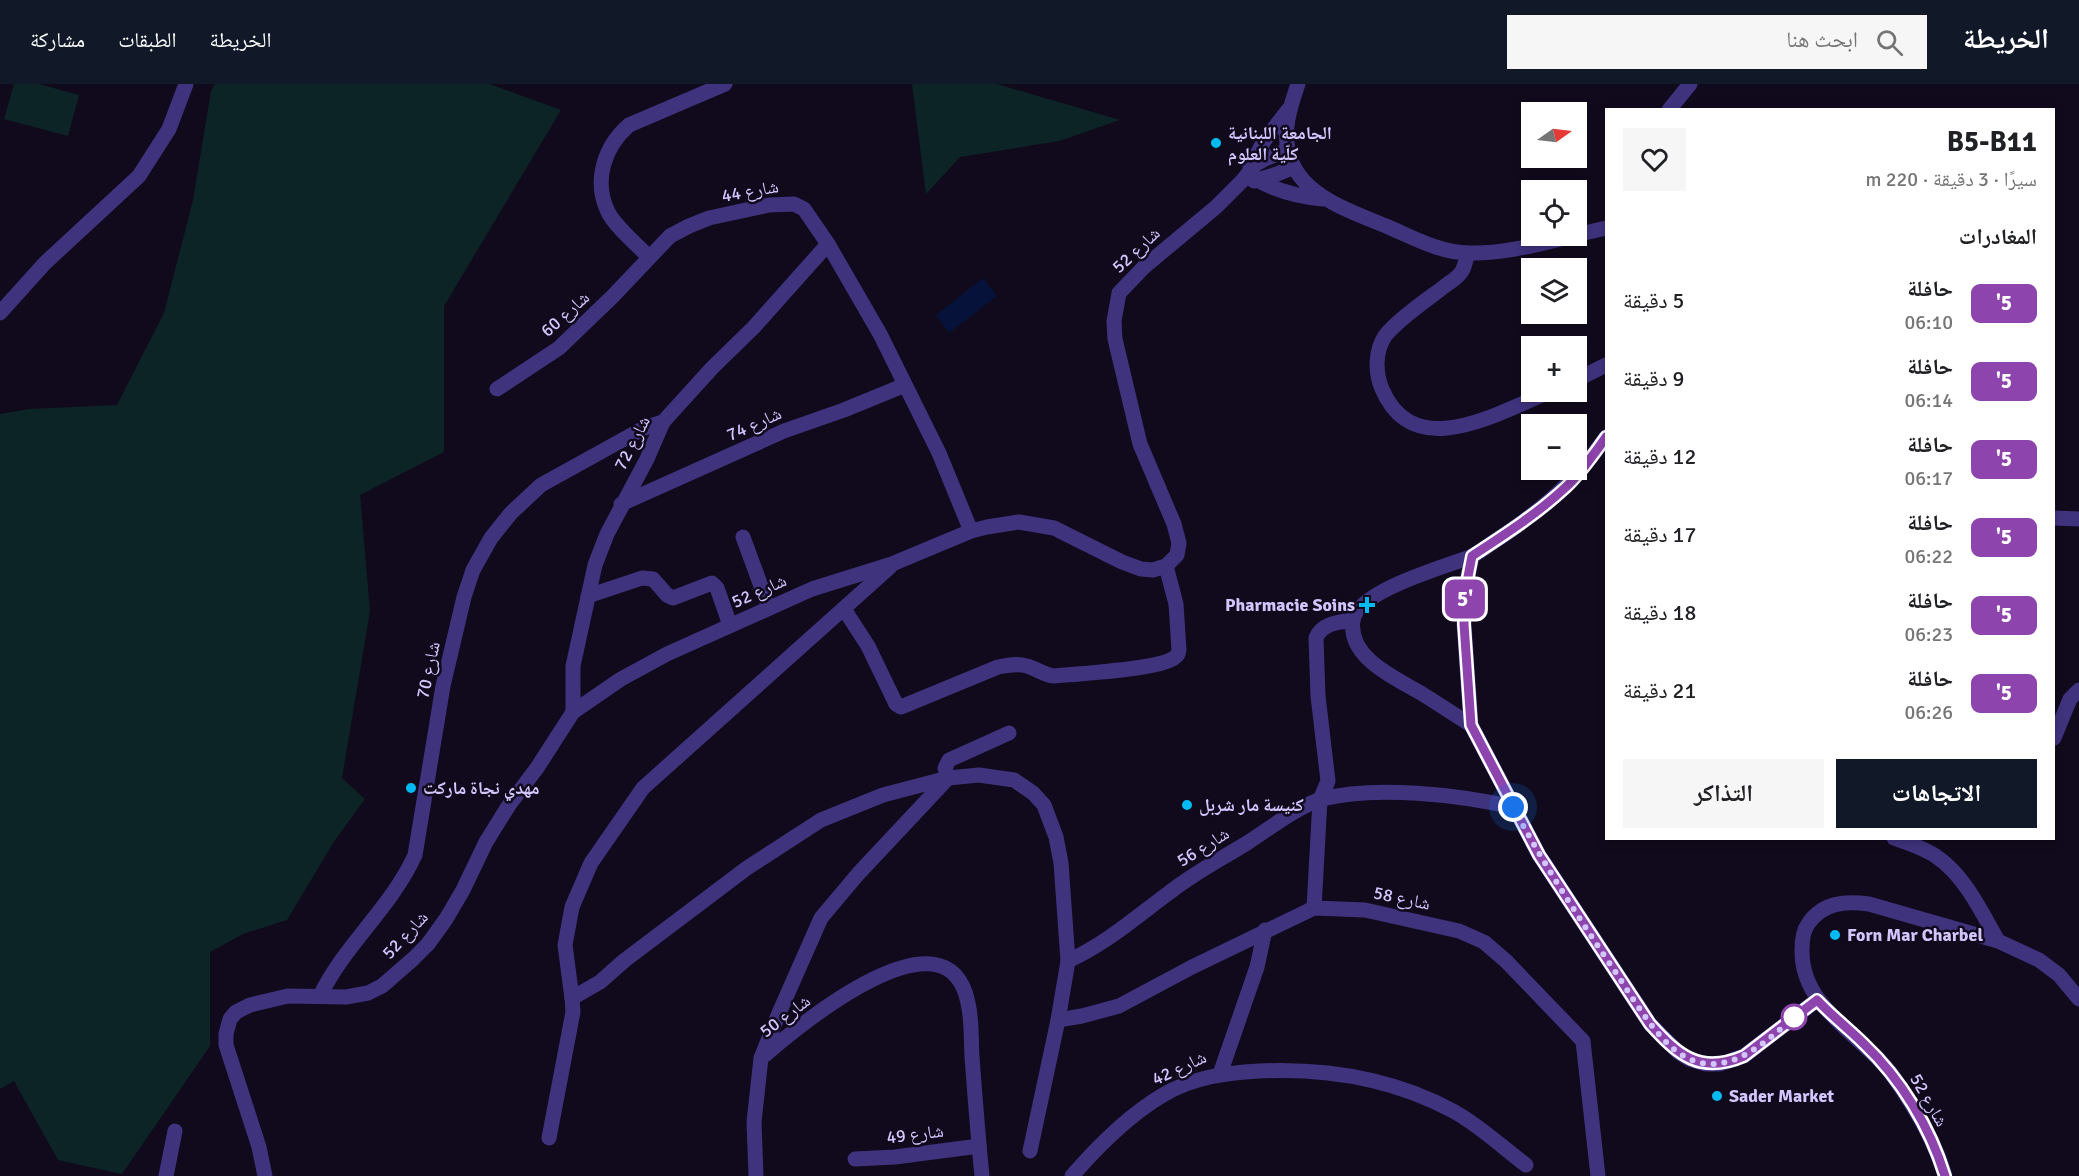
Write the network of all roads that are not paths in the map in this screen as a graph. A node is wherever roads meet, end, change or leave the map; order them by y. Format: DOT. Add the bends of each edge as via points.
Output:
graph roads {
  1 [pos="186,84"];
  2 [pos="724,84"];
  3 [pos="1298,84"];
  4 [pos="1690,84"];
  5 [pos="1291,106"];
  6 [pos="1671,108"];
  7 [pos="1288,150"];
  8 [pos="1294,167"];
  9 [pos="1249,177"];
  10 [pos="1324,199"];
  11 [pos="1605,226"];
  12 [pos="1587,232"];
  13 [pos="828,244"];
  14 [pos="1524,246"];
  15 [pos="1468,253"];
  16 [pos="649,257"];
  17 [pos="0,291"];
  18 [pos="16,295"];
  19 [pos="0,313"];
  20 [pos="1605,366"];
  21 [pos="1587,374"];
  22 [pos="905,385"];
  23 [pos="497,389"];
  24 [pos="1525,402"];
  25 [pos="663,422"];
  26 [pos="1605,438"];
  27 [pos="621,504"];
  28 [pos="2055,518"];
  29 [pos="2079,519"];
  30 [pos="971,531"];
  31 [pos="743,537"];
  32 [pos="1472,556"];
  33 [pos="892,564"];
  34 [pos="1166,566"];
  35 [pos="588,596"];
  36 [pos="769,608"];
  37 [pos="844,609"];
  38 [pos="1353,620"];
  39 [pos="730,625"];
  40 [pos="2079,690"];
  41 [pos="573,712"];
  42 [pos="1471,725"];
  43 [pos="1009,733"];
  44 [pos="2055,736"];
  45 [pos="948,778"];
  46 [pos="1320,800"];
  47 [pos="1513,807"];
  48 [pos="1900,840"];
  49 [pos="1314,908"];
  50 [pos="1265,930"];
  51 [pos="1998,941"];
  52 [pos="1068,961"];
  53 [pos="320,996"];
  54 [pos="572,998"];
  55 [pos="2079,999"];
  56 [pos="1817,1000"];
  57 [pos="1058,1020"];
  58 [pos="761,1058"];
  59 [pos="1220,1074"];
  60 [pos="175,1131"];
  61 [pos="549,1138"];
  62 [pos="979,1146"];
  63 [pos="1030,1151"];
  64 [pos="855,1159"];
  65 [pos="1526,1165"];
  66 [pos="166,1176"];
  67 [pos="265,1176"];
  68 [pos="756,1176"];
  69 [pos="982,1176"];
  70 [pos="1072,1176"];
  71 [pos="1598,1176"];
  72 [pos="1945,1176"];
  1 -- 18 [label="street" via="169,129 139,176"];
  2 -- 16 [label="street" via="629,125 608,150 600,181 609,213"];
  3 -- 5 [label="street"];
  4 -- 6 [label="street"];
  5 -- 7 [label="street"];
  5 -- 9 [label="street" via="1264,141"];
  7 -- 8 [label="street"];
  7 -- 9 [label="street" via="1265,159"];
  8 -- 9 [label="street"];
  8 -- 10 [label="street"];
  9 -- 10 [label="street" via="1307,198"];
  9 -- 34 [label="street, شارع 52" via="1119,293 1114,321 1116,339 1140,444 1179,543 1177,555"];
  10 -- 15 [label="street" via="1427,243"];
  11 -- 12 [label="street"];
  13 -- 16 [label="street, شارع 44" via="804,209 779,203 689,226 670,236"];
  13 -- 22 [label="street, شارع 44"];
  13 -- 25 [label="street, شارع 72"];
  14 -- 15 [label="street"];
  15 -- 24 [label="street" via="1462,272 1386,336 1376,361 1382,388 1407,422 1432,429 1486,418"];
  16 -- 23 [label="street, شارع 60" via="559,348"];
  17 -- 18 [label="street"];
  18 -- 19 [label="street"];
  20 -- 21 [label="street"];
  22 -- 27 [label="street, شارع 74" via="784,431"];
  22 -- 30 [label="street, شارع 44"];
  25 -- 27 [label="street, شارع 72"];
  25 -- 53 [label="street, شارع 70" via="644,428 540,484 491,538 473,570 464,597 443,686 415,855 405,878 339,962"];
  26 -- 32 [label="street" via="1566,487 1533,515"];
  27 -- 35 [label="street, شارع 72" via="595,566"];
  28 -- 29 [label="street"];
  30 -- 33 [label="street, شارع 52"];
  30 -- 34 [label="street, شارع 52" via="1019,522 1054,528 1141,569"];
  31 -- 36 [label="street"];
  32 -- 38 [label="street" via="1369,599 1358,608"];
  32 -- 42 [label="street" via="1464,624"];
  33 -- 36 [label="street, شارع 52" via="812,589"];
  33 -- 37 [label="street"];
  34 -- 37 [label="street" via="1176,604 1179,650 1167,662 1054,676 1027,666 1008,665 901,707"];
  35 -- 39 [label="street" via="642,578 653,579 673,598 712,584"];
  35 -- 41 [label="street, شارع 72" via="573,666"];
  36 -- 39 [label="street, شارع 52"];
  37 -- 54 [label="street" via="643,788 609,836 579,887 568,927 565,945"];
  38 -- 42 [label="street" via="1355,639 1374,664"];
  38 -- 46 [label="street" via="1327,626 1316,638 1317,696 1328,781"];
  39 -- 41 [label="street, شارع 52" via="621,678"];
  40 -- 44 [label="street" via="2070,699"];
  41 -- 53 [label="street, شارع 52" via="509,805 458,900 428,944 382,986 368,993 346,998"];
  42 -- 47 [label="street"];
  43 -- 45 [label="street, شارع 50" via="949,760 945,768"];
  45 -- 52 [label="street" via="979,775 1014,780 1044,805 1061,863"];
  45 -- 54 [label="street" via="883,795 821,820 738,874 600,982"];
  45 -- 58 [label="street, شارع 50" via="821,918"];
  46 -- 47 [label="street, شارع 56" via="1348,794 1397,792"];
  46 -- 49 [label="street"];
  46 -- 52 [label="street, شارع 56" via="1201,870 1122,931"];
  47 -- 56 [label="street" via="1539,855 1650,1024 1689,1059 1706,1064 1744,1056"];
  48 -- 51 [label="street" via="1938,857 1960,880"];
  49 -- 50 [label="street, شارع 58"];
  49 -- 71 [label="street, شارع 58" via="1365,910 1459,931 1484,942 1506,961 1583,1041"];
  50 -- 57 [label="street, شارع 58" via="1119,1006"];
  50 -- 59 [label="street, شارع 42" via="1257,967"];
  51 -- 55 [label="street" via="2040,960"];
  51 -- 56 [label="street" via="1869,904 1832,905 1812,918 1802,939 1803,968"];
  52 -- 57 [label="street"];
  53 -- 67 [label="street, شارع 52" via="288,996 250,1005 236,1012 227,1026 226,1045"];
  54 -- 61 [label="street" via="573,1012"];
  56 -- 72 [label="street, شارع 52" via="1894,1077 1920,1118"];
  57 -- 63 [label="street"];
  58 -- 62 [label="street, شارع 50" via="858,987 887,972 920,963 940,965 956,975 968,1001"];
  58 -- 68 [label="street" via="754,1122"];
  59 -- 65 [label="street" via="1288,1070 1341,1073 1390,1085 1454,1111"];
  59 -- 70 [label="street, شارع 42" via="1164,1095 1127,1121"];
  60 -- 66 [label="street"];
  62 -- 64 [label="street, شارع 49"];
  62 -- 69 [label="street, شارع 50"];
}
